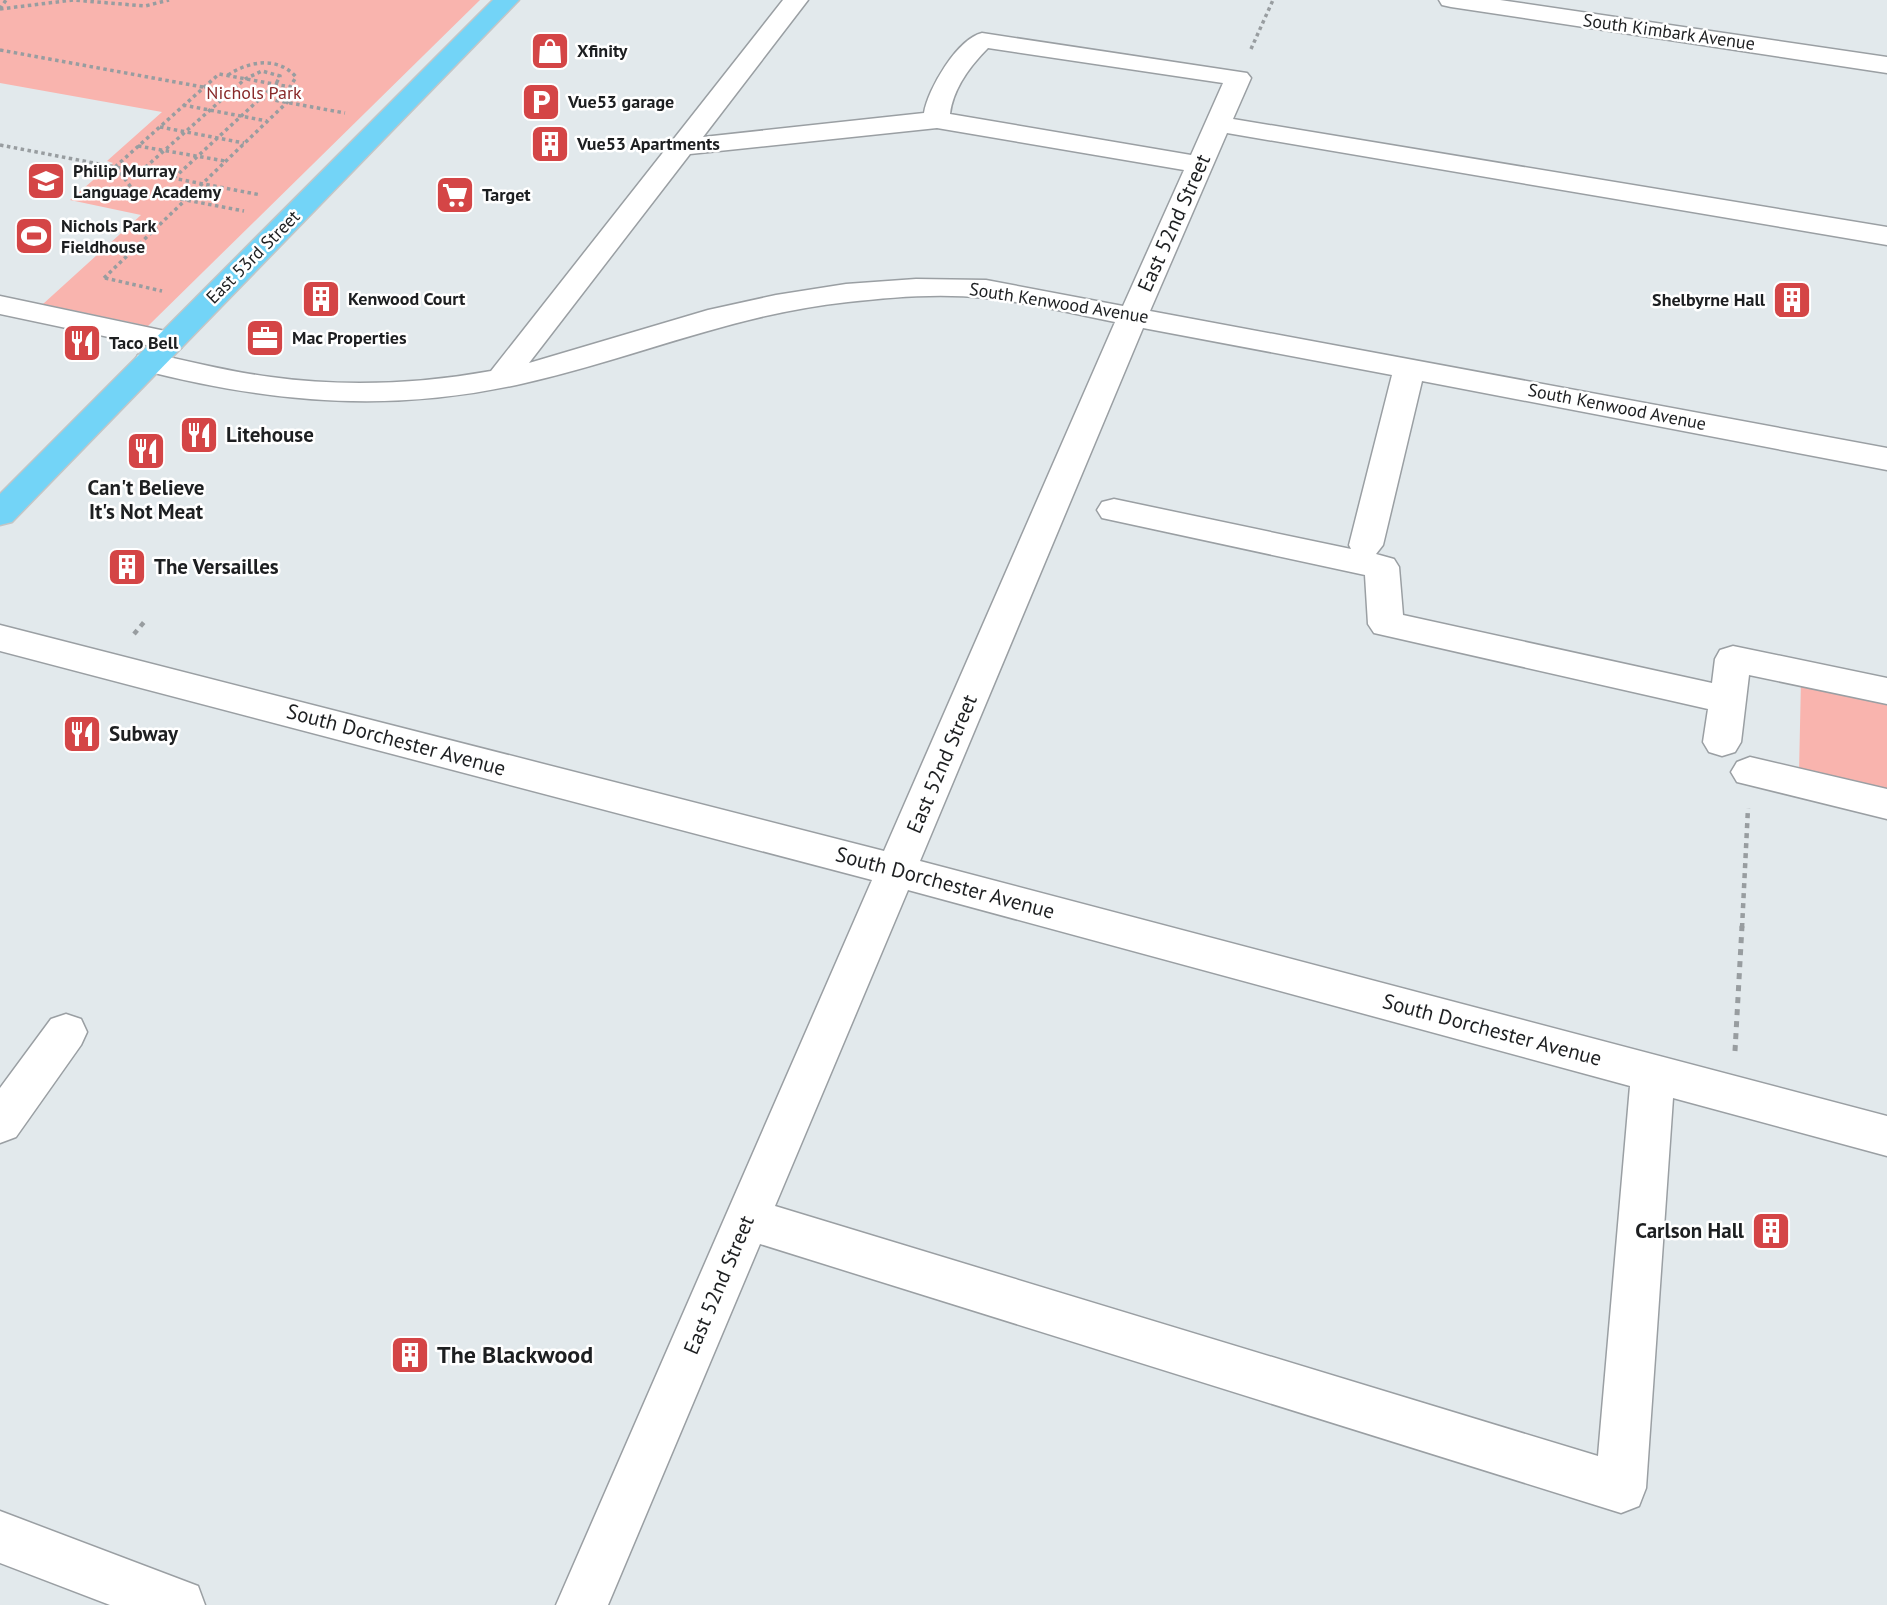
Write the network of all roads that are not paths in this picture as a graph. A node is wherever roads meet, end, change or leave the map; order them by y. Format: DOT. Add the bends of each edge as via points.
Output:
graph roads {
  1 [pos="507,0"];
  2 [pos="796,0"];
  3 [pos="1451,0"];
  4 [pos="1887,65"];
  5 [pos="937,120"];
  6 [pos="1218,124"];
  7 [pos="682,147"];
  8 [pos="1200,165"];
  9 [pos="1887,236"];
  10 [pos="0,305"];
  11 [pos="1134,314"];
  12 [pos="160,352"];
  13 [pos="1410,367"];
  14 [pos="501,379"];
  15 [pos="1887,458"];
  16 [pos="1114,510"];
  17 [pos="0,514"];
  18 [pos="1366,545"];
  19 [pos="0,638"];
  20 [pos="1887,691"];
  21 [pos="1727,701"];
  22 [pos="1722,742"];
  23 [pos="1750,772"];
  24 [pos="1887,804"];
  25 [pos="897,870"];
  26 [pos="66,1032"];
  27 [pos="1653,1073"];
  28 [pos="0,1123"];
  29 [pos="1887,1136"];
  30 [pos="748,1219"];
  31 [pos="0,1537"];
  32 [pos="179,1605"];
  33 [pos="582,1605"];
  1 -- 12 [label="main road, East 53rd Street"];
  2 -- 7 [label="street"];
  3 -- 4 [label="street, South Kimbark Avenue"];
  5 -- 6 [label="street, East 52nd Street" via="936,106 982,40 1238,78"];
  5 -- 7 [label="street"];
  5 -- 8 [label="street"];
  6 -- 8 [label="street, East 52nd Street"];
  6 -- 9 [label="street"];
  7 -- 14 [label="street"];
  8 -- 11 [label="street, East 52nd Street"];
  10 -- 12 [label="street, South Kenwood Avenue"];
  11 -- 13 [label="street, South Kenwood Avenue"];
  11 -- 14 [label="street, South Kenwood Avenue" via="986,289 876,290 706,319"];
  11 -- 25 [label="street, East 52nd Street"];
  12 -- 14 [label="street, South Kenwood Avenue" via="282,389 421,390"];
  12 -- 17 [label="main road, East 53rd Street"];
  13 -- 15 [label="street, South Kenwood Avenue"];
  13 -- 18 [label="street"];
  16 -- 21 [label="street" via="1382,567 1386,624"];
  19 -- 25 [label="street, South Dorchester Avenue"];
  20 -- 21 [label="street" via="1733,659"];
  21 -- 22 [label="street"];
  23 -- 24 [label="street"];
  25 -- 27 [label="street, South Dorchester Avenue"];
  25 -- 30 [label="street, East 52nd Street"];
  26 -- 28 [label="street"];
  27 -- 29 [label="street, South Dorchester Avenue"];
  27 -- 30 [label="street" via="1621,1488"];
  30 -- 33 [label="street, East 52nd Street"];
  31 -- 32 [label="street"];
}
